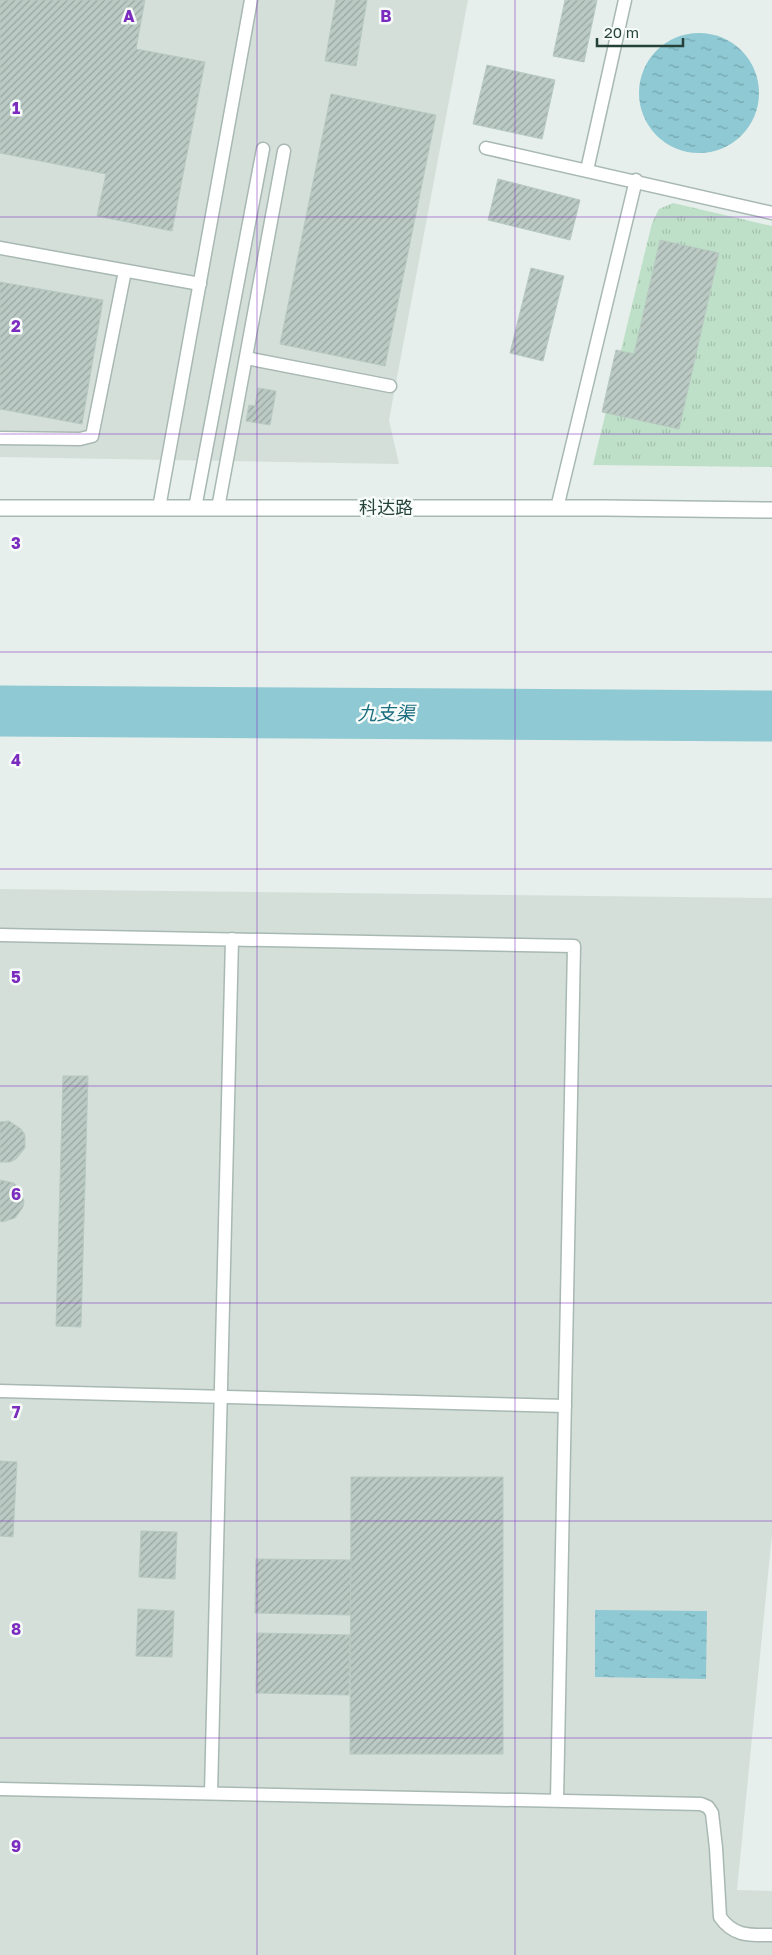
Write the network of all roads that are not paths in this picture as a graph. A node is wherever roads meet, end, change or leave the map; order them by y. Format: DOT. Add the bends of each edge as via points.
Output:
graph roads {
  1 [pos="251,0"];
  2 [pos="624,0"];
  3 [pos="486,148"];
  4 [pos="263,149"];
  5 [pos="284,151"];
  6 [pos="587,170"];
  7 [pos="636,180"];
  8 [pos="772,213"];
  9 [pos="0,248"];
  10 [pos="125,271"];
  11 [pos="200,284"];
  12 [pos="246,358"];
  13 [pos="390,386"];
  14 [pos="0,438"];
  15 [pos="0,508"];
  16 [pos="159,508"];
  17 [pos="195,508"];
  18 [pos="218,508"];
  19 [pos="557,508"];
  20 [pos="772,510"];
  21 [pos="0,935"];
  22 [pos="232,939"];
  23 [pos="0,1391"];
  24 [pos="221,1397"];
  25 [pos="565,1406"];
  26 [pos="0,1789"];
  27 [pos="211,1793"];
  28 [pos="557,1800"];
  29 [pos="772,1935"];
  1 -- 11 [label="lane"];
  2 -- 6 [label="lane"];
  3 -- 6 [label="lane"];
  4 -- 17 [label="lane"];
  5 -- 12 [label="lane"];
  6 -- 7 [label="lane"];
  7 -- 8 [label="lane"];
  7 -- 19 [label="lane"];
  9 -- 10 [label="lane"];
  10 -- 11 [label="lane"];
  10 -- 14 [label="lane" via="92,436 80,439"];
  11 -- 16 [label="lane"];
  12 -- 13 [label="lane"];
  12 -- 18 [label="lane"];
  15 -- 16 [label="street, 科达路"];
  16 -- 17 [label="street, 科达路"];
  17 -- 18 [label="street, 科达路"];
  18 -- 19 [label="street, 科达路"];
  19 -- 20 [label="street, 科达路"];
  21 -- 22 [label="lane"];
  22 -- 24 [label="lane"];
  22 -- 25 [label="lane" via="574,946"];
  23 -- 24 [label="lane"];
  24 -- 25 [label="lane"];
  24 -- 27 [label="lane"];
  25 -- 28 [label="lane"];
  26 -- 27 [label="lane"];
  27 -- 28 [label="lane"];
  28 -- 29 [label="lane" via="682,1802 708,1806 712,1813 716,1848 720,1917 726,1926 737,1932"];
}
